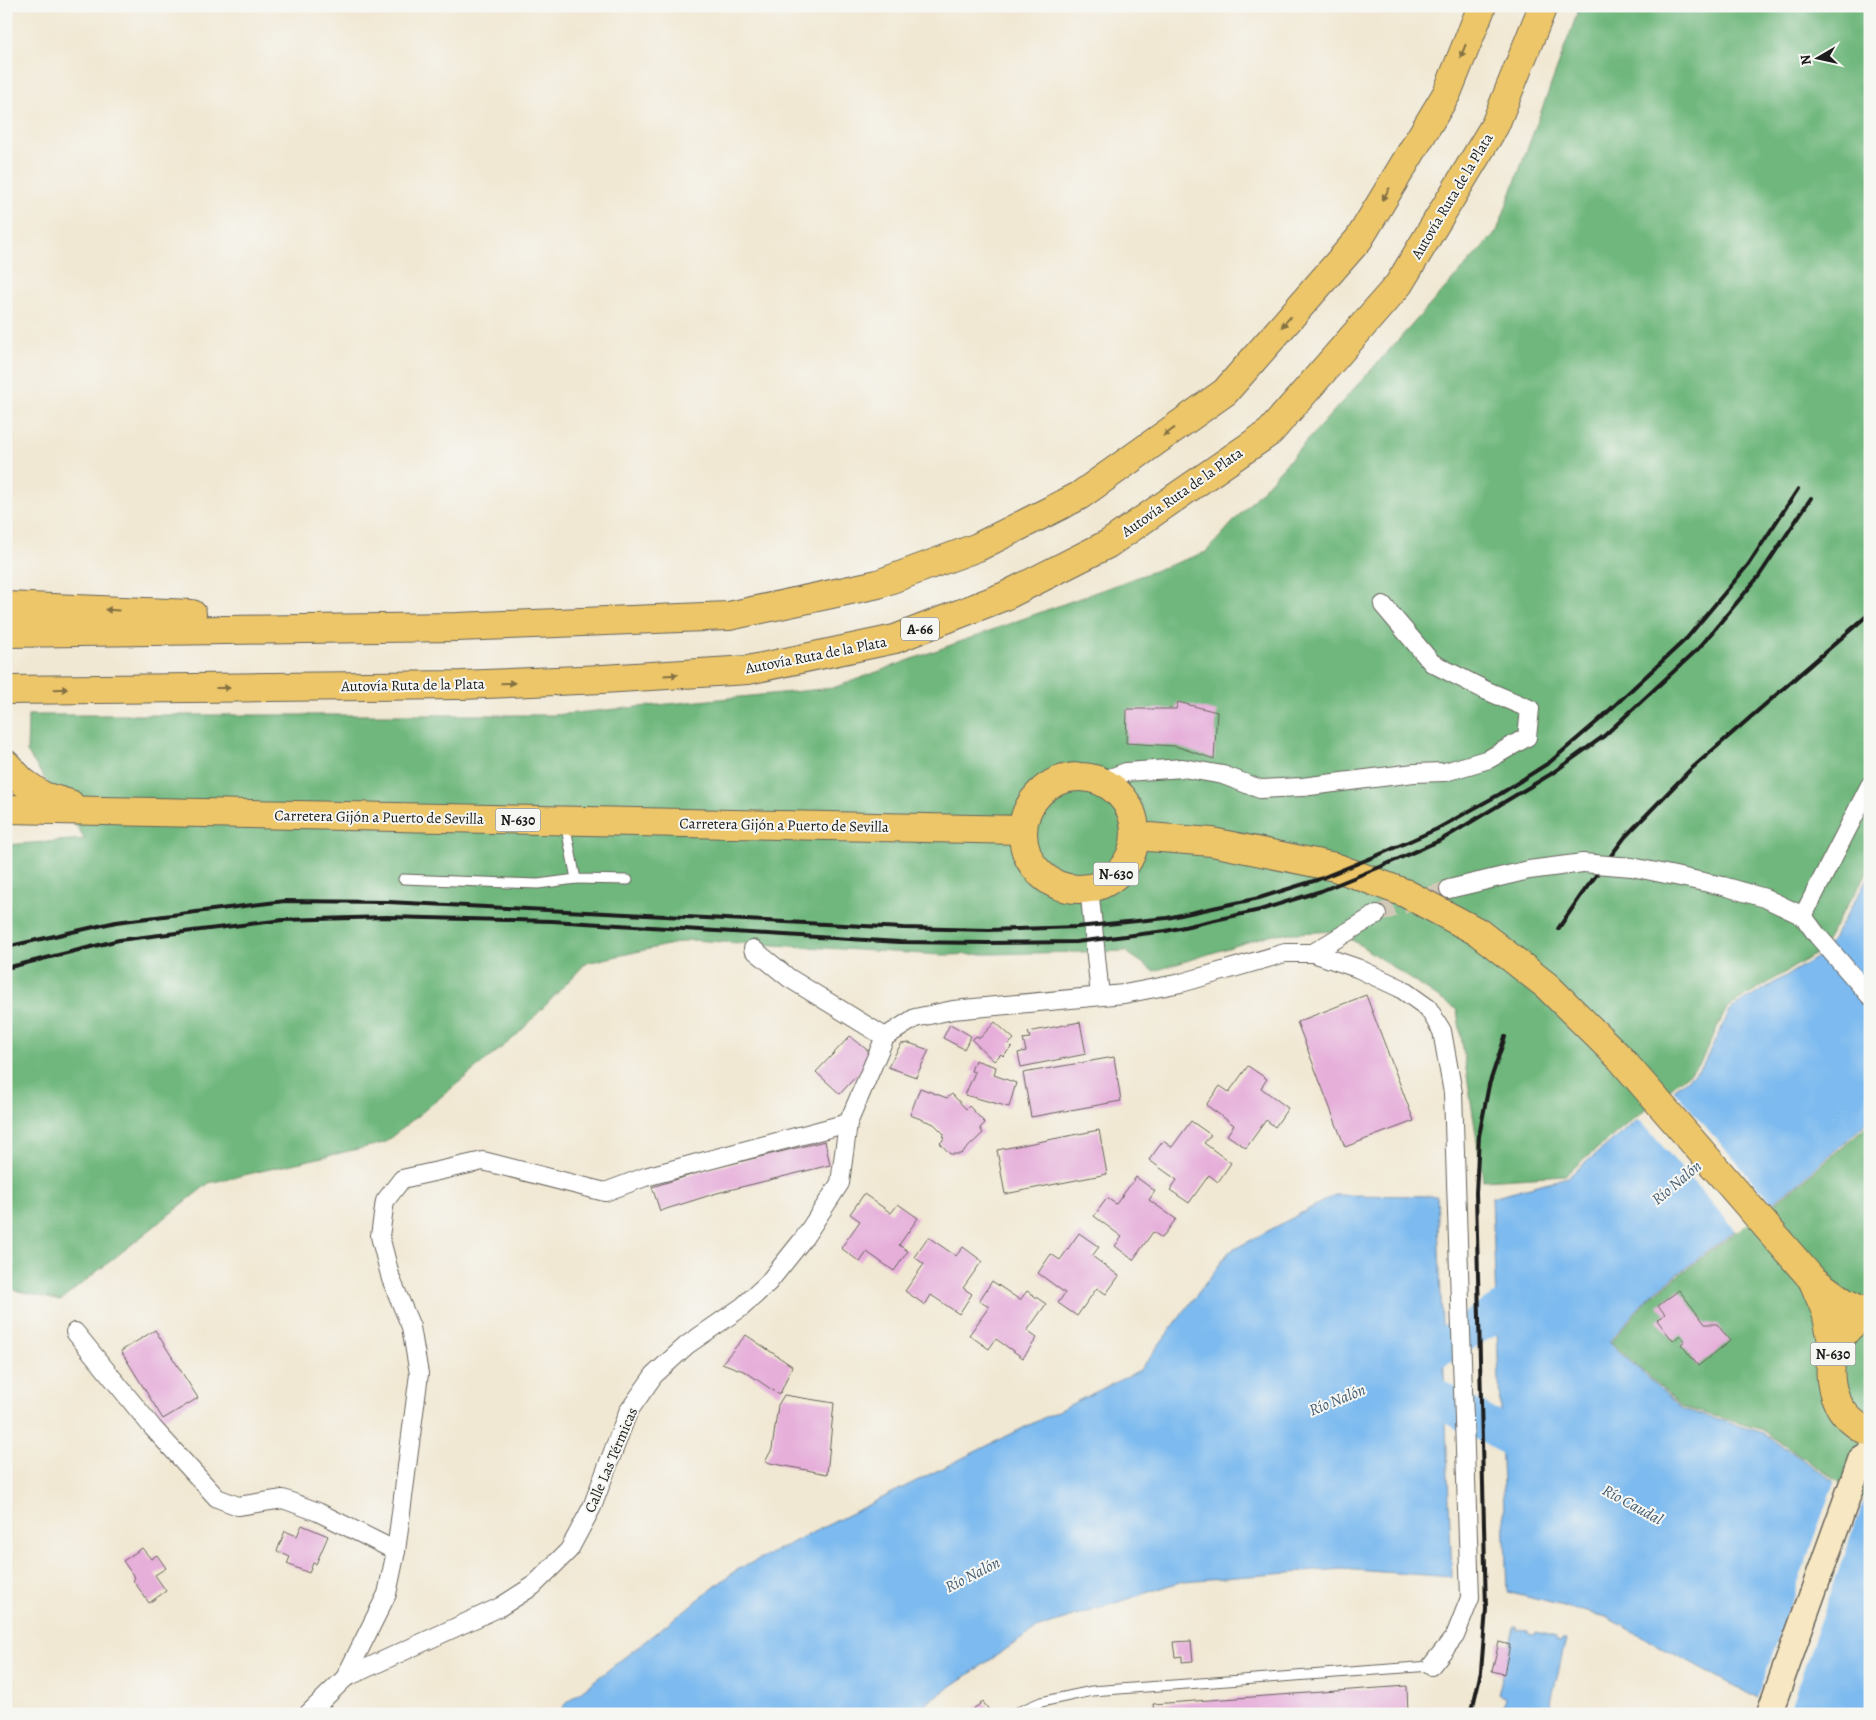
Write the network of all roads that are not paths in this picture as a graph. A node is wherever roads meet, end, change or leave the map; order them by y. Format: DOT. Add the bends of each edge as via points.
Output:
graph roads {
  1 [pos="1482,6"];
  2 [pos="1543,6"];
  3 [pos="1382,605"];
  4 [pos="6,606"];
  5 [pos="457,627"];
  6 [pos="6,633"];
  7 [pos="9,690"];
  8 [pos="6,764"];
  9 [pos="1102,780"];
  10 [pos="1870,785"];
  11 [pos="9,807"];
  12 [pos="96,811"];
  13 [pos="565,821"];
  14 [pos="1022,830"];
  15 [pos="1136,836"];
  16 [pos="576,878"];
  17 [pos="403,879"];
  18 [pos="628,880"];
  19 [pos="1089,887"];
  20 [pos="1449,889"];
  21 [pos="1377,914"];
  22 [pos="1803,916"];
  23 [pos="753,949"];
  24 [pos="1312,953"];
  25 [pos="1100,996"];
  26 [pos="1870,996"];
  27 [pos="885,1037"];
  28 [pos="848,1123"];
  29 [pos="1804,1270"];
  30 [pos="1869,1314"];
  31 [pos="75,1332"];
  32 [pos="1834,1350"];
  33 [pos="1840,1408"];
  34 [pos="1870,1432"];
  35 [pos="1865,1456"];
  36 [pos="396,1551"];
  37 [pos="1431,1666"];
  38 [pos="345,1678"];
  39 [pos="308,1714"];
  40 [pos="1013,1714"];
  41 [pos="1769,1714"];
  1 -- 5 [label="highway, one-way" via="1447,93 1359,239 1225,392 1079,496 978,547 878,584 729,616"];
  7 -- 2 [label="highway, Autovía Ruta de la Plata / A-66, one-way" via="462,684 748,670 895,639 1005,596 1108,544 1270,432 1399,284 1495,125"];
  3 -- 9 [label="street" via="1432,663 1530,709 1527,737 1489,759 1445,772 1302,787 1260,789 1223,775 1183,768 1126,772"];
  5 -- 4 [label="highway, one-way"];
  5 -- 6 [label="highway"];
  8 -- 12 [label="highway" via="42,796"];
  9 -- 14 [label="highway, N-630" via="1080,776 1066,778 1040,791 1027,809"];
  9 -- 15 [label="highway" via="1120,794 1132,813"];
  10 -- 22 [label="street"];
  11 -- 12 [label="highway, Carretera Gijón a Puerto de Sevilla / N-630"];
  12 -- 13 [label="highway, Carretera Gijón a Puerto de Sevilla / N-630"];
  13 -- 14 [label="highway, Carretera Gijón a Puerto de Sevilla / N-630"];
  13 -- 16 [label="lane"];
  14 -- 19 [label="highway, N-630" via="1028,858 1046,880 1073,890"];
  15 -- 19 [label="highway, N-630" via="1126,865 1103,885"];
  15 -- 29 [label="highway, N-630" via="1212,842 1335,867 1405,893 1478,932 1547,986 1620,1058"];
  16 -- 17 [label="lane" via="538,884"];
  16 -- 18 [label="lane"];
  19 -- 25 [label="street"];
  20 -- 22 [label="street, bridge" via="1529,870 1584,863 1632,868 1724,886 1765,898"];
  21 -- 24 [label="street"];
  22 -- 26 [label="street"];
  23 -- 27 [label="street" via="788,978"];
  24 -- 25 [label="street" via="1285,953 1181,983"];
  24 -- 37 [label="street" via="1357,968 1400,988 1428,1008 1442,1031 1453,1093 1470,1598 1455,1636"];
  25 -- 27 [label="street" via="953,1010 915,1018"];
  27 -- 28 [label="street, Calle Las Térmicas"];
  28 -- 36 [label="street" via="645,1177 606,1192 483,1161 402,1179 385,1200 380,1236 391,1279 411,1327 419,1374"];
  28 -- 38 [label="street, Calle Las Térmicas" via="840,1183 804,1238 768,1283 687,1344 654,1375 628,1412 592,1507 569,1550 533,1586 500,1607"];
  29 -- 30 [label="highway, N-630" via="1844,1302"];
  29 -- 32 [label="highway, N-630" via="1826,1312"];
  30 -- 32 [label="highway, N-630" via="1844,1332"];
  31 -- 36 [label="street" via="153,1428 217,1498 238,1506 283,1499 318,1512"];
  32 -- 33 [label="highway, N-630" via="1829,1370 1831,1390"];
  33 -- 34 [label="highway, N-630" via="1850,1420"];
  33 -- 35 [label="street"];
  35 -- 41 [label="street"];
  36 -- 38 [label="street" via="387,1594"];
  37 -- 40 [label="lane" via="1092,1691 1041,1702"];
  38 -- 39 [label="street"];
}
